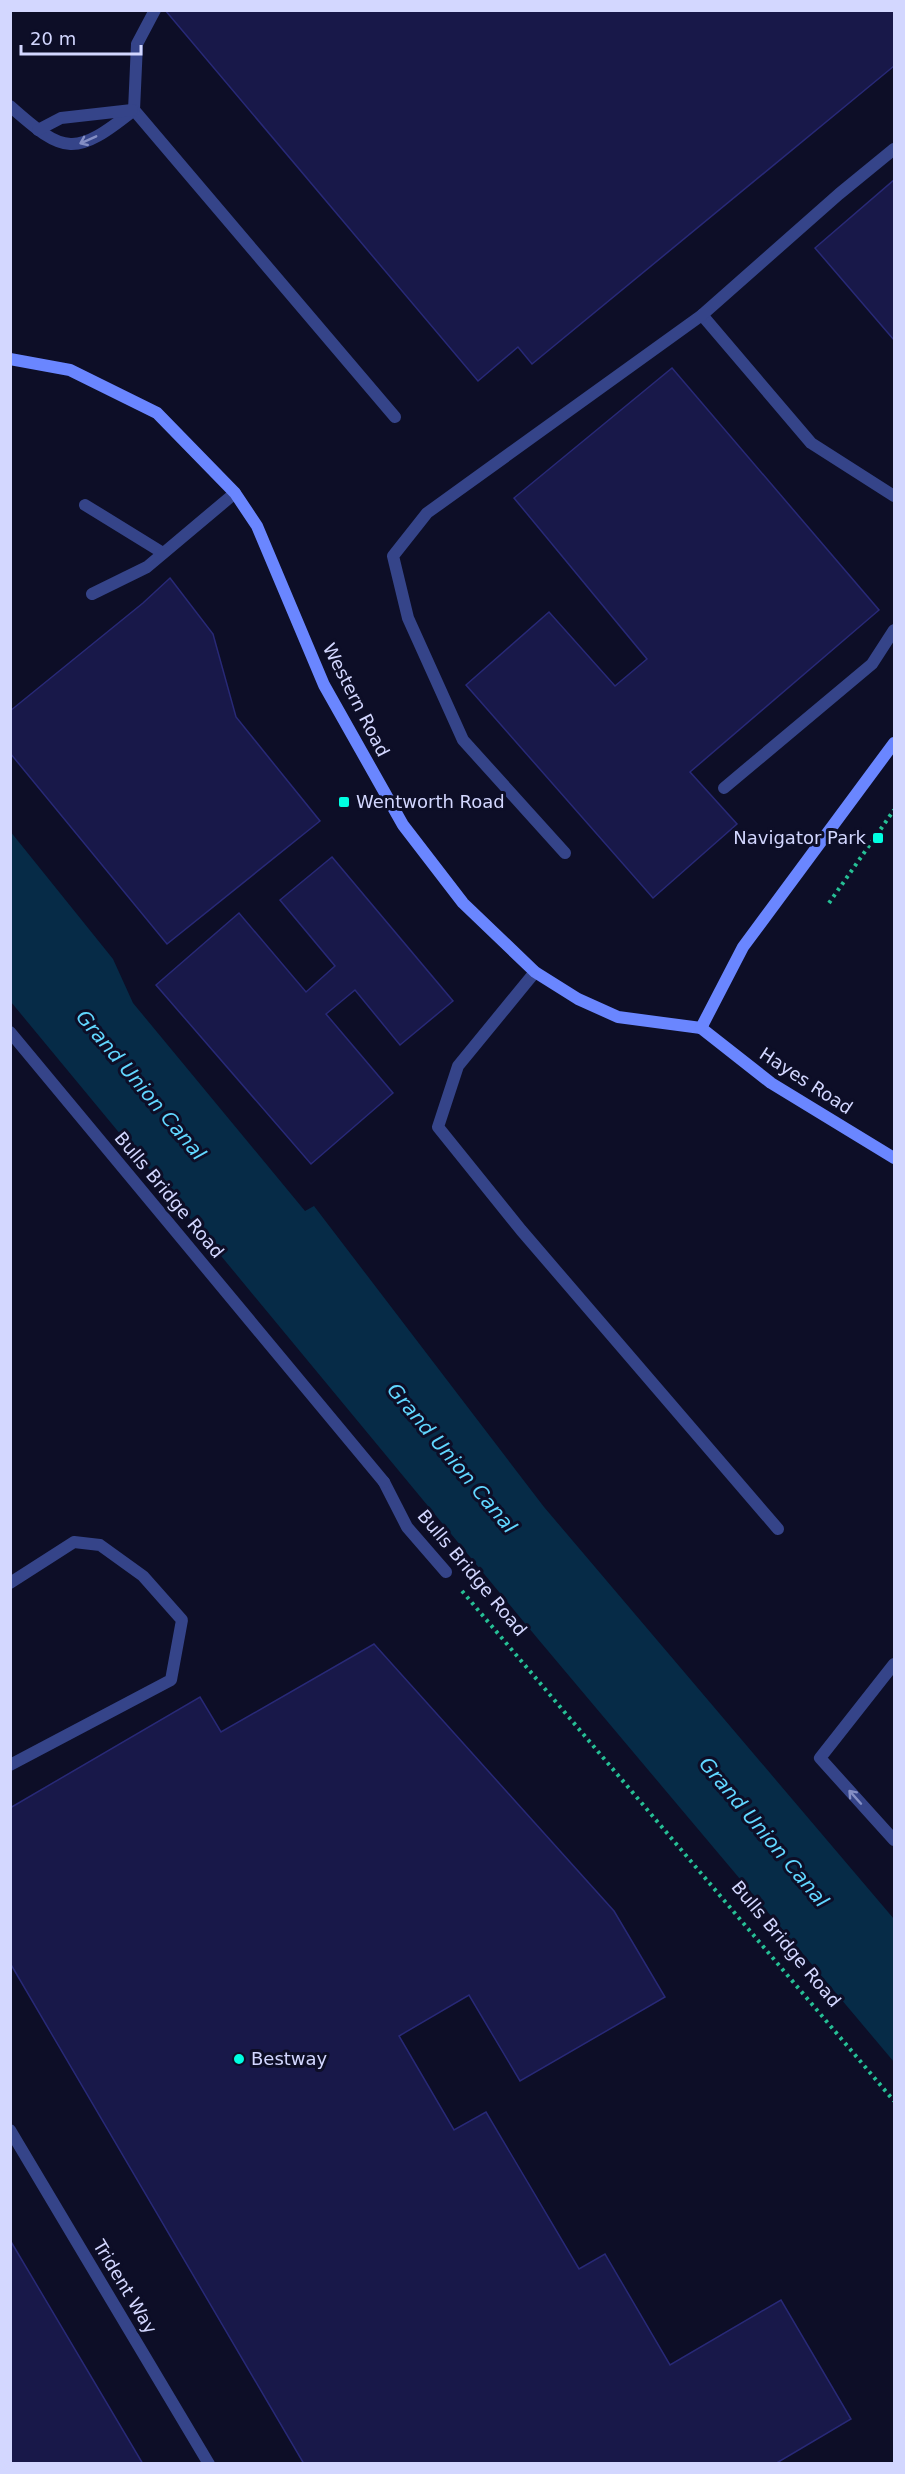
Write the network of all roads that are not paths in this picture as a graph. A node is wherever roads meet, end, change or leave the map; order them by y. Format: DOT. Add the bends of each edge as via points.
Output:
graph roads {
  1 [pos="155,10"];
  2 [pos="10,106"];
  3 [pos="134,110"];
  4 [pos="38,130"];
  5 [pos="894,149"];
  6 [pos="702,315"];
  7 [pos="10,359"];
  8 [pos="395,417"];
  9 [pos="235,493"];
  10 [pos="894,496"];
  11 [pos="85,505"];
  12 [pos="163,553"];
  13 [pos="92,594"];
  14 [pos="894,630"];
  15 [pos="894,743"];
  16 [pos="724,788"];
  17 [pos="565,854"];
  18 [pos="535,972"];
  19 [pos="701,1029"];
  20 [pos="10,1032"];
  21 [pos="894,1158"];
  22 [pos="778,1529"];
  23 [pos="446,1572"];
  24 [pos="10,1583"];
  25 [pos="894,1664"];
  26 [pos="10,1765"];
  27 [pos="894,1840"];
  28 [pos="10,2130"];
  29 [pos="209,2463"];
  1 -- 3 [label="street" via="137,44"];
  2 -- 4 [label="street"];
  3 -- 4 [label="street" via="61,118"];
  3 -- 4 [label="street, one-way" via="113,127 77,145 63,144"];
  3 -- 8 [label="street"];
  5 -- 6 [label="street"];
  6 -- 10 [label="street" via="812,443"];
  6 -- 17 [label="street" via="427,513 393,556 408,618 464,740"];
  7 -- 9 [label="street, Western Road" via="70,370 157,413"];
  9 -- 12 [label="street"];
  9 -- 18 [label="street, Western Road" via="257,526 324,685 403,825 463,903"];
  11 -- 12 [label="street"];
  12 -- 13 [label="street" via="147,567"];
  14 -- 16 [label="street" via="872,664"];
  15 -- 19 [label="street" via="743,947"];
  18 -- 19 [label="street, Western Road" via="578,999 618,1017"];
  18 -- 22 [label="street" via="458,1066 438,1127 521,1230"];
  19 -- 21 [label="street, Hayes Road" via="771,1083"];
  20 -- 23 [label="street, Bulls Bridge Road" via="384,1482 407,1527"];
  24 -- 26 [label="street" via="74,1542 100,1545 143,1576 182,1620 171,1680"];
  27 -- 25 [label="street, one-way" via="820,1758"];
  28 -- 29 [label="street, Trident Way"];
}
